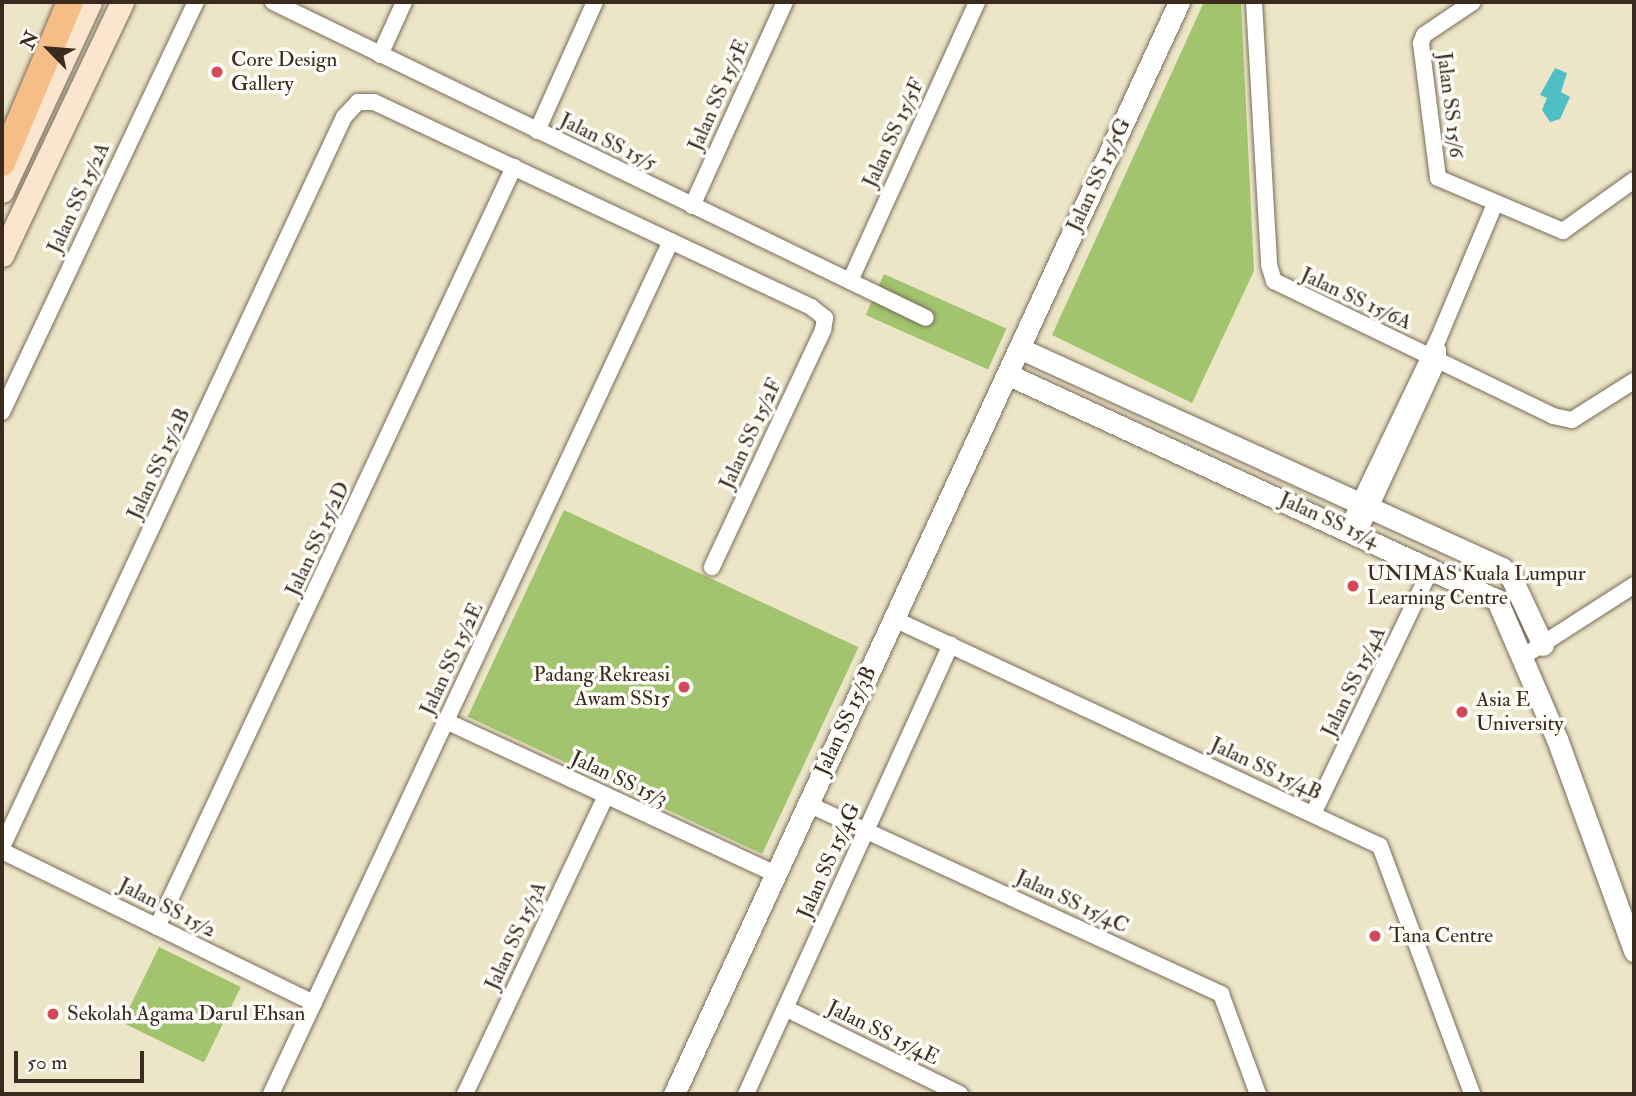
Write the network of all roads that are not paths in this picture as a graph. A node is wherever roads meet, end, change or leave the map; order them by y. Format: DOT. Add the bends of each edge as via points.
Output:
graph roads {
  1 [pos="70,2"];
  2 [pos="90,2"];
  3 [pos="122,2"];
  4 [pos="196,2"];
  5 [pos="273,2"];
  6 [pos="404,2"];
  7 [pos="595,2"];
  8 [pos="785,2"];
  9 [pos="977,2"];
  10 [pos="1179,2"];
  11 [pos="1254,2"];
  12 [pos="1473,2"];
  13 [pos="380,55"];
  14 [pos="537,131"];
  15 [pos="2,163"];
  16 [pos="514,167"];
  17 [pos="1634,180"];
  18 [pos="2,191"];
  19 [pos="1495,204"];
  20 [pos="692,206"];
  21 [pos="671,241"];
  22 [pos="2,255"];
  23 [pos="850,281"];
  24 [pos="926,318"];
  25 [pos="1019,348"];
  26 [pos="1432,357"];
  27 [pos="1007,374"];
  28 [pos="1634,381"];
  29 [pos="2,412"];
  30 [pos="1365,503"];
  31 [pos="1353,530"];
  32 [pos="712,567"];
  33 [pos="1432,567"];
  34 [pos="1634,585"];
  35 [pos="894,619"];
  36 [pos="951,645"];
  37 [pos="1543,645"];
  38 [pos="1524,656"];
  39 [pos="446,721"];
  40 [pos="606,796"];
  41 [pos="808,804"];
  42 [pos="1313,814"];
  43 [pos="866,830"];
  44 [pos="2,849"];
  45 [pos="776,874"];
  46 [pos="157,927"];
  47 [pos="1634,951"];
  48 [pos="314,1003"];
  49 [pos="787,1009"];
  50 [pos="271,1094"];
  51 [pos="464,1094"];
  52 [pos="674,1094"];
  53 [pos="746,1094"];
  54 [pos="960,1094"];
  55 [pos="1258,1094"];
  56 [pos="1472,1094"];
  1 -- 15 [label="main road"];
  2 -- 18 [label="main road"];
  3 -- 22 [label="main road"];
  4 -- 29 [label="street, Jalan SS 15/2A"];
  5 -- 13 [label="street, Jalan SS 15/5"];
  6 -- 13 [label="street"];
  7 -- 14 [label="street"];
  8 -- 20 [label="street, Jalan SS 15/5E"];
  9 -- 23 [label="street, Jalan SS 15/5F"];
  10 -- 25 [label="street, Jalan SS 15/5G"];
  11 -- 26 [label="street, Jalan SS 15/6A" via="1269,265 1274,281"];
  12 -- 19 [label="street, Jalan SS 15/6" via="1424,35 1421,43 1438,178"];
  13 -- 14 [label="street, Jalan SS 15/5"];
  14 -- 20 [label="street, Jalan SS 15/5"];
  16 -- 21 [label="street"];
  16 -- 44 [label="street, Jalan SS 15/2B" via="374,102 358,102 344,117"];
  16 -- 46 [label="street, Jalan SS 15/2D"];
  17 -- 19 [label="street, Jalan SS 15/6" via="1563,231"];
  19 -- 26 [label="street"];
  20 -- 23 [label="street, Jalan SS 15/5"];
  21 -- 32 [label="street, Jalan SS 15/2F" via="811,307 825,318"];
  21 -- 39 [label="street, Jalan SS 15/2E"];
  23 -- 24 [label="street, Jalan SS 15/5"];
  25 -- 27 [label="street, Jalan SS 15/3B"];
  25 -- 30 [label="street, Jalan SS 15/4"];
  26 -- 28 [label="street, Jalan SS 15/6A" via="1572,421"];
  26 -- 30 [label="street"];
  27 -- 31 [label="street, Jalan SS 15/4"];
  27 -- 35 [label="street, Jalan SS 15/3B"];
  30 -- 31 [label="street"];
  30 -- 37 [label="street, Jalan SS 15/4" via="1507,572"];
  31 -- 33 [label="street, Jalan SS 15/4"];
  33 -- 38 [label="street, Jalan SS 15/4" via="1497,600"];
  33 -- 42 [label="street, Jalan SS 15/4A"];
  34 -- 37 [label="street"];
  35 -- 36 [label="street, Jalan SS 15/4B"];
  35 -- 41 [label="street, Jalan SS 15/3B"];
  36 -- 42 [label="street, Jalan SS 15/4B"];
  36 -- 43 [label="street, Jalan SS 15/4G"];
  37 -- 38 [label="street"];
  38 -- 47 [label="street, Jalan SS 15/4"];
  39 -- 40 [label="street, Jalan SS 15/3"];
  39 -- 48 [label="street, Jalan SS 15/2E"];
  40 -- 45 [label="street, Jalan SS 15/3"];
  40 -- 51 [label="street, Jalan SS 15/3A"];
  41 -- 43 [label="street, Jalan SS 15/4C"];
  41 -- 45 [label="street, Jalan SS 15/3B"];
  42 -- 56 [label="street, Jalan SS 15/4B" via="1380,846"];
  43 -- 49 [label="street, Jalan SS 15/4G"];
  43 -- 55 [label="street, Jalan SS 15/4C" via="1221,994"];
  44 -- 46 [label="street, Jalan SS 15/2"];
  45 -- 52 [label="street, Jalan SS 15/3B"];
  46 -- 48 [label="street, Jalan SS 15/2"];
  48 -- 50 [label="street, Jalan SS 15/2E"];
  49 -- 53 [label="street, Jalan SS 15/4G"];
  49 -- 54 [label="street, Jalan SS 15/4E"];
}
